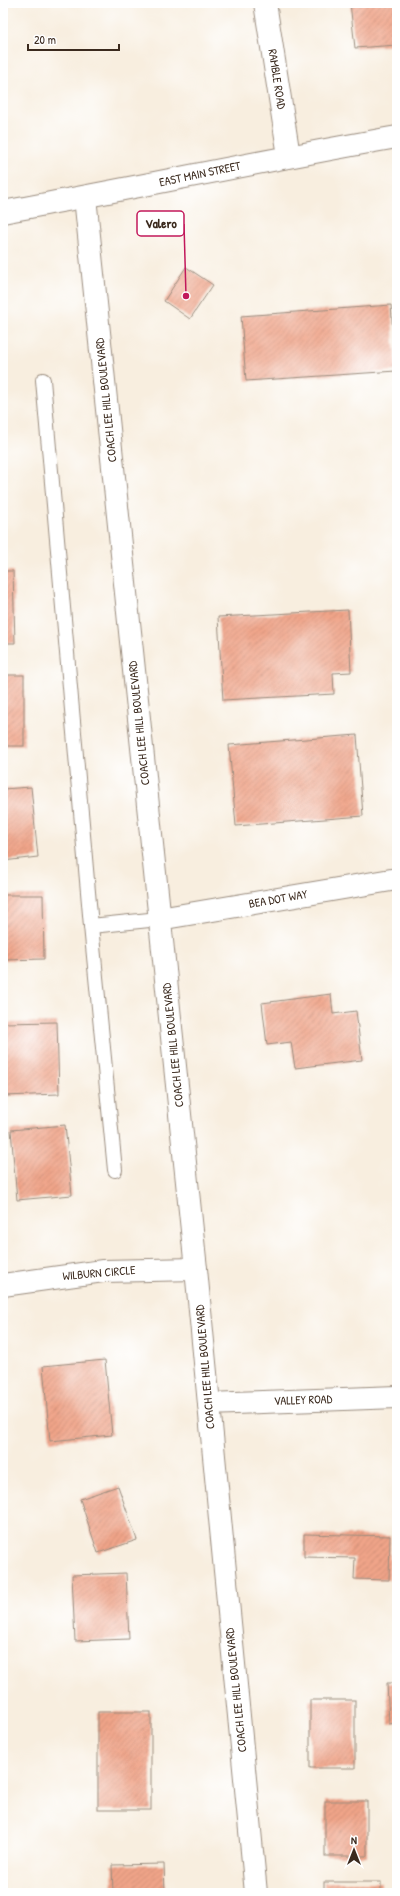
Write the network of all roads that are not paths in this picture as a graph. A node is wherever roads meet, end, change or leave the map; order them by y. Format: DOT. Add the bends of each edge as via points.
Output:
graph roads {
  1 [pos="264,3"];
  2 [pos="397,137"];
  3 [pos="289,156"];
  4 [pos="85,197"];
  5 [pos="3,212"];
  6 [pos="43,380"];
  7 [pos="397,879"];
  8 [pos="159,919"];
  9 [pos="91,926"];
  10 [pos="116,1170"];
  11 [pos="196,1268"];
  12 [pos="3,1285"];
  13 [pos="397,1397"];
  14 [pos="209,1404"];
  15 [pos="256,1893"];
  1 -- 3 [label="street, RAMBLE ROAD"];
  2 -- 3 [label="street, EAST MAIN STREET"];
  3 -- 4 [label="street, EAST MAIN STREET"];
  4 -- 5 [label="street, EAST MAIN STREET"];
  4 -- 8 [label="street, COACH LEE HILL BOULEVARD"];
  6 -- 9 [label="lane"];
  7 -- 8 [label="street, BEA DOT WAY"];
  8 -- 9 [label="lane"];
  8 -- 11 [label="street, COACH LEE HILL BOULEVARD"];
  9 -- 10 [label="lane"];
  11 -- 12 [label="street, WILBURN CIRCLE" via="103,1271"];
  11 -- 14 [label="street, COACH LEE HILL BOULEVARD"];
  13 -- 14 [label="street, VALLEY ROAD"];
  14 -- 15 [label="street, COACH LEE HILL BOULEVARD"];
}
